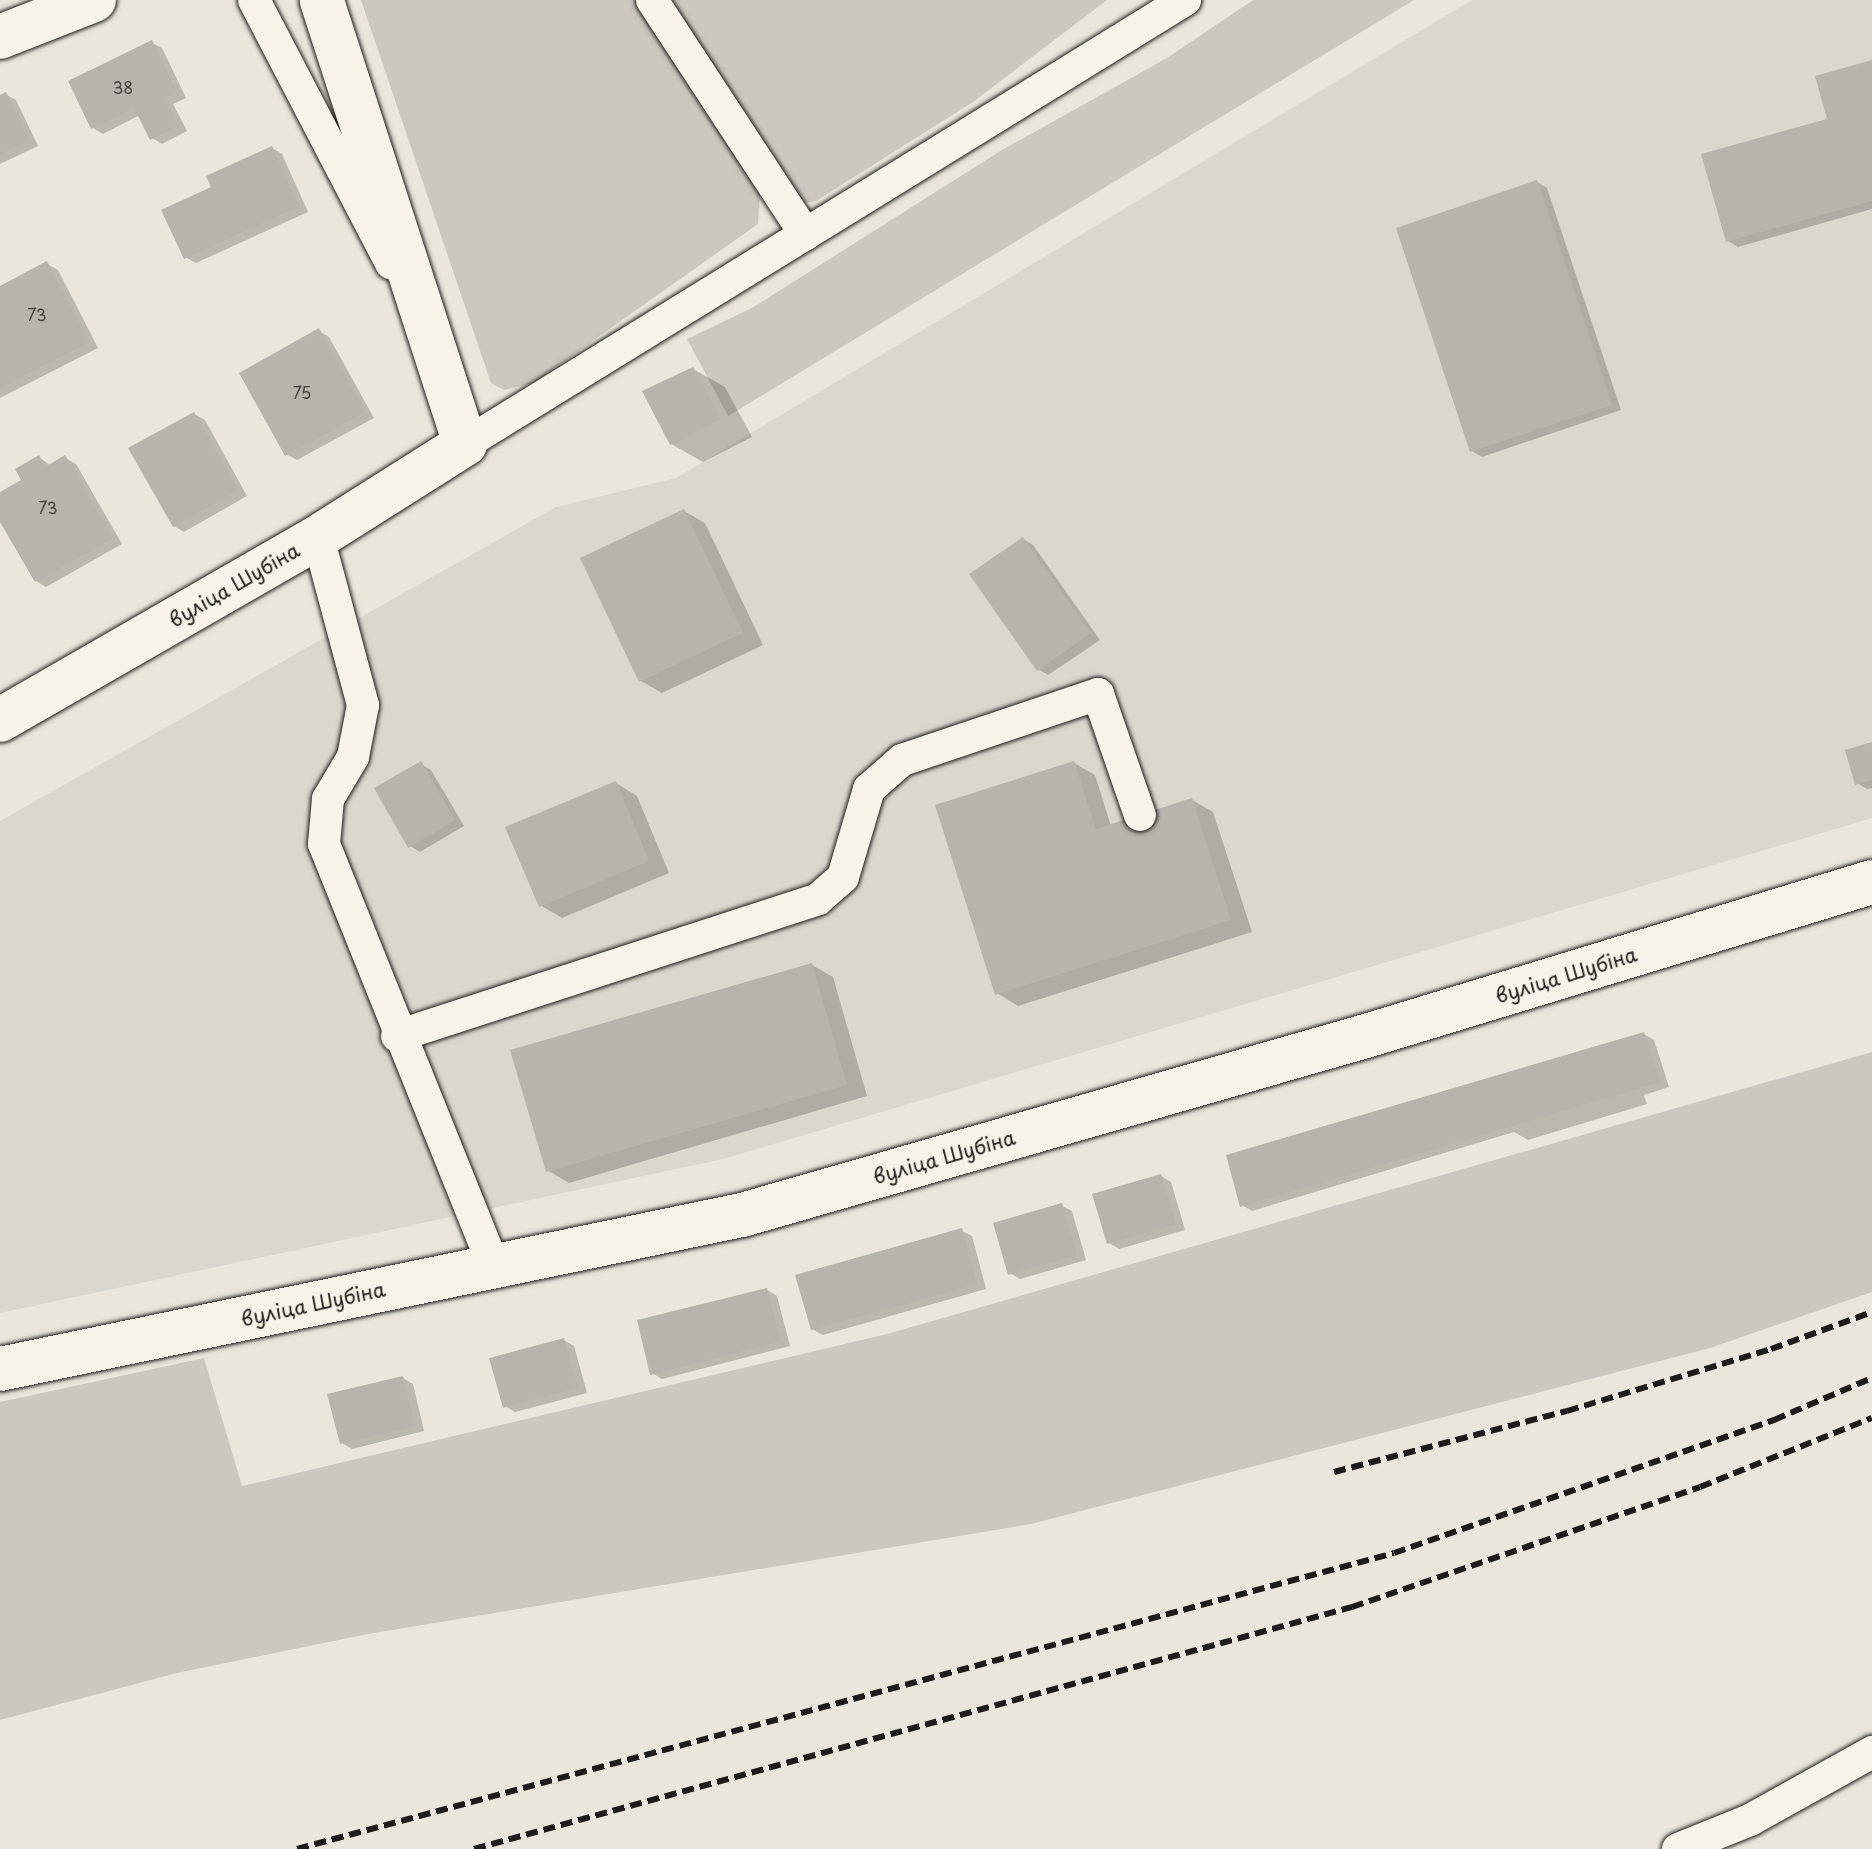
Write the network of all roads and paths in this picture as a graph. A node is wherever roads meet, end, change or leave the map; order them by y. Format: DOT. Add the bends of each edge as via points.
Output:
graph roads {
  1 [pos="94,0"];
  2 [pos="254,0"];
  3 [pos="322,0"];
  4 [pos="652,0"];
  5 [pos="1185,0"];
  6 [pos="0,37"];
  7 [pos="805,234"];
  8 [pos="432,341"];
  9 [pos="465,444"];
  10 [pos="318,537"];
  11 [pos="0,720"];
  12 [pos="1140,815"];
  13 [pos="1872,882"];
  14 [pos="397,1036"];
  15 [pos="494,1266"];
  16 [pos="0,1369"];
  17 [pos="1872,1752"];
  18 [pos="1678,1849"];
  1 -- 6 [label="street"];
  2 -- 8 [label="lane"];
  3 -- 8 [label="street"];
  4 -- 7 [label="lane"];
  5 -- 7 [label="lane"];
  7 -- 9 [label="lane"];
  8 -- 9 [label="street"];
  9 -- 10 [label="street, вуліца Шубіна"];
  10 -- 11 [label="street, вуліца Шубіна"];
  10 -- 14 [label="lane" via="363,705 353,757 328,799 324,844"];
  12 -- 14 [label="lane" via="1098,694 902,760 869,789 843,877 818,899"];
  13 -- 15 [label="street, вуліца Шубіна" via="1366,1036 757,1210"];
  14 -- 15 [label="lane"];
  15 -- 16 [label="street, вуліца Шубіна"];
  17 -- 18 [label="lane" via="1750,1820"];
}
